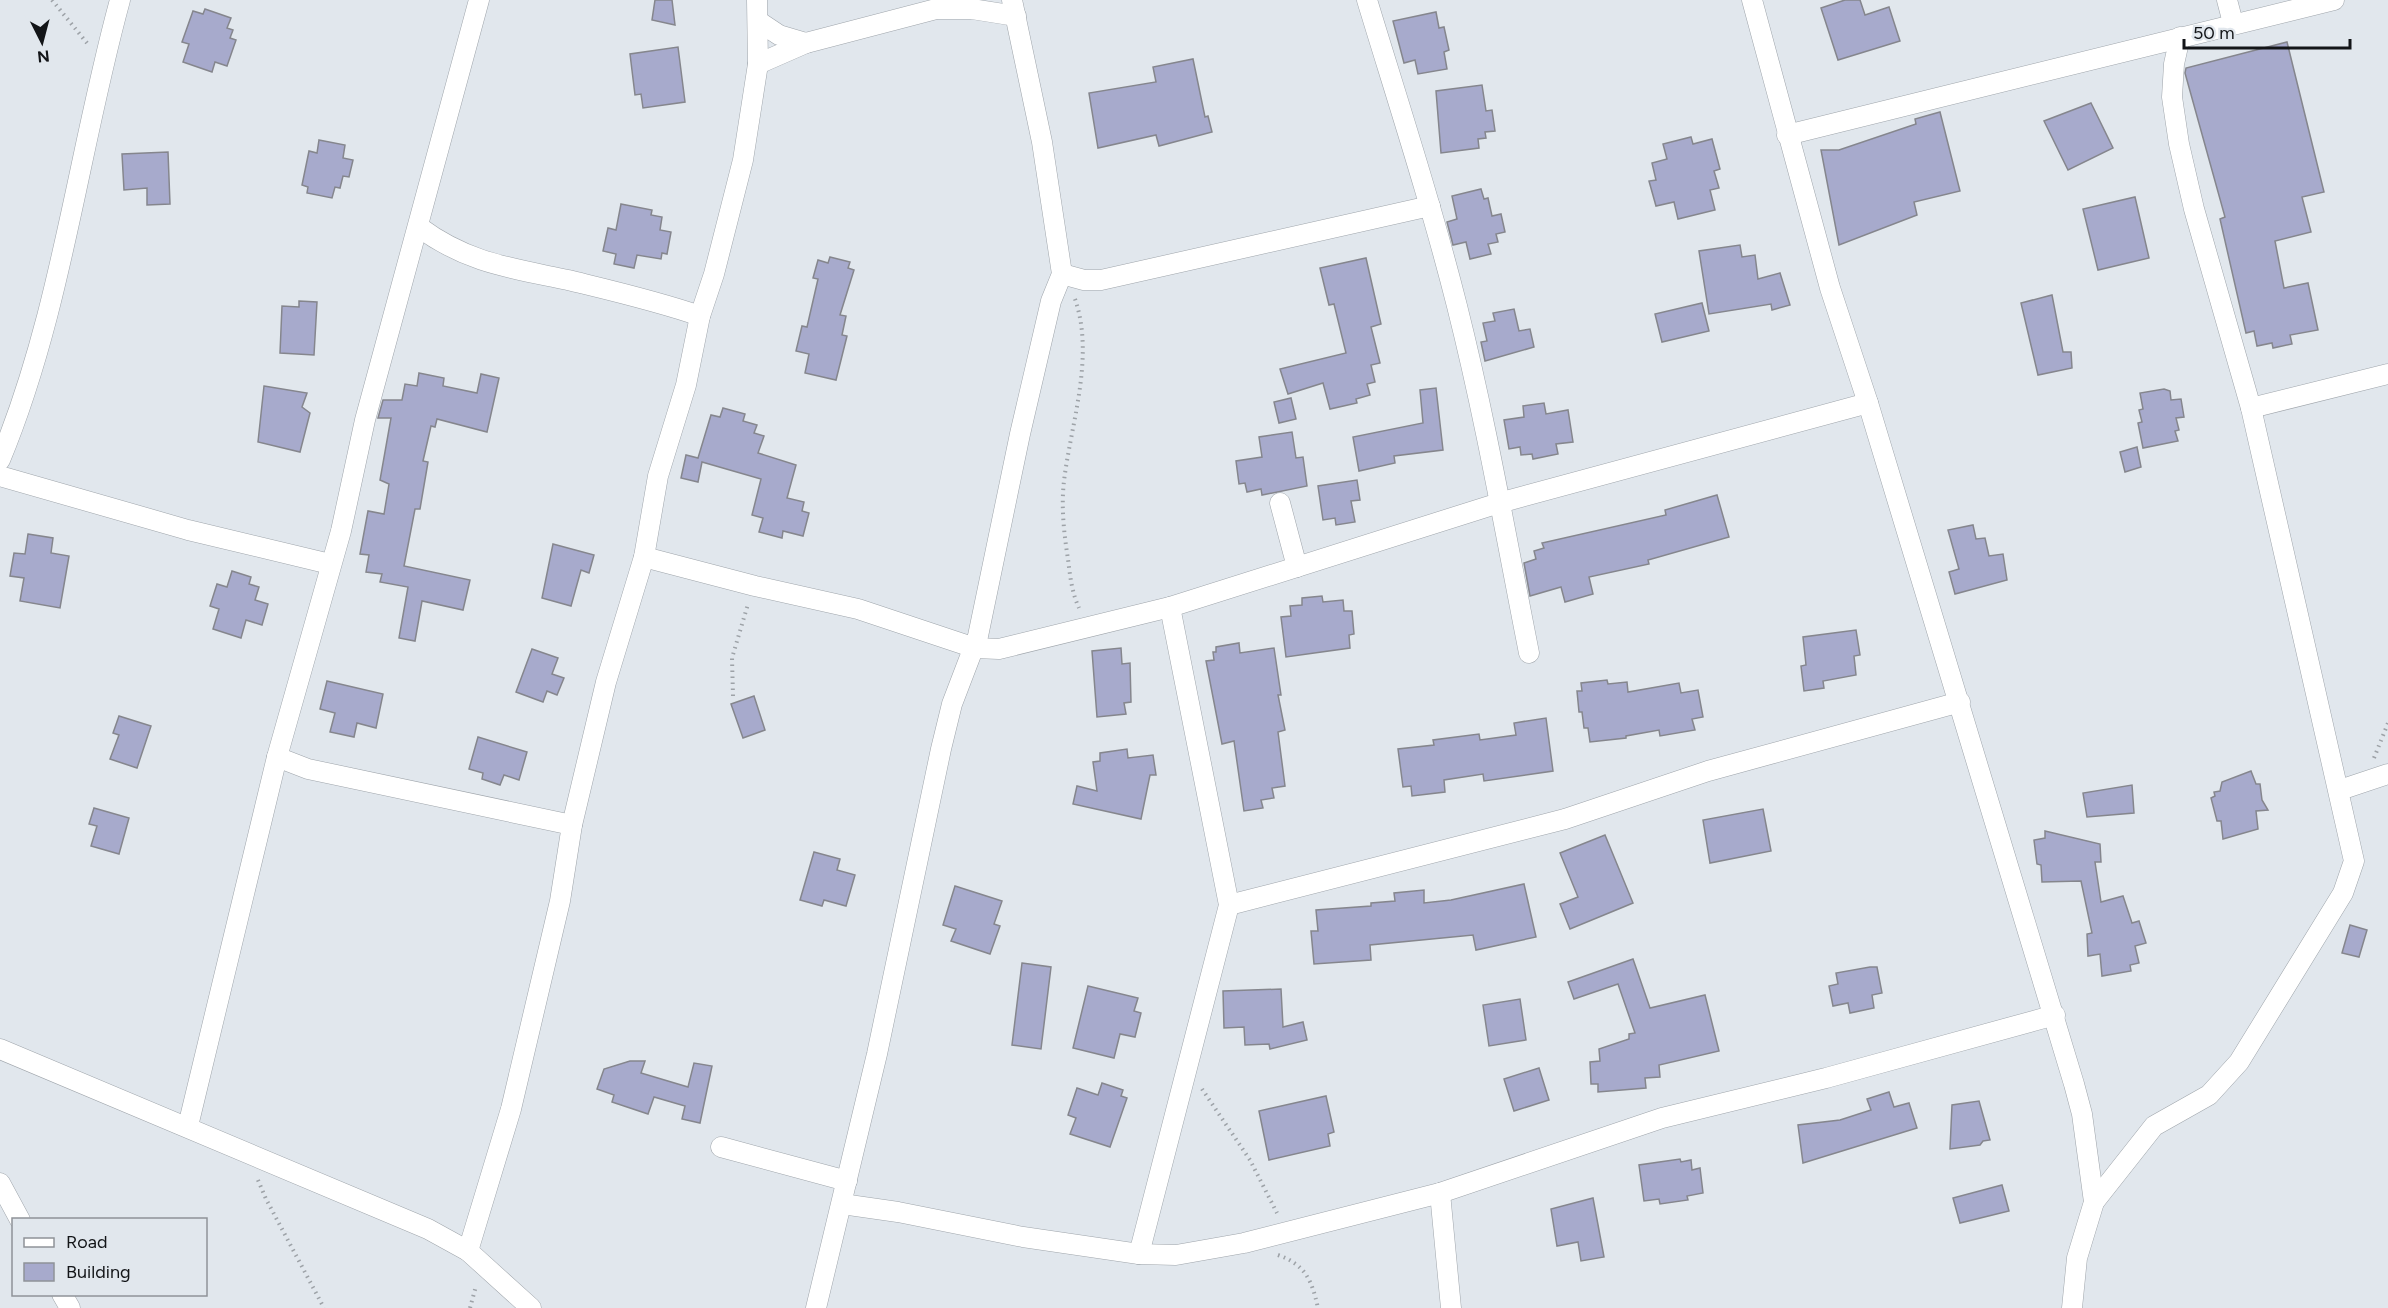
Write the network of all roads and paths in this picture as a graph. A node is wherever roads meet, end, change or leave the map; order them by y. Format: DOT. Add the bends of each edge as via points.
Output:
graph roads {
  1 [pos="52,0"];
  2 [pos="120,0"];
  3 [pos="479,0"];
  4 [pos="757,0"];
  5 [pos="1367,0"];
  6 [pos="1752,0"];
  7 [pos="2227,0"];
  8 [pos="2334,0"];
  9 [pos="1014,8"];
  10 [pos="758,21"];
  11 [pos="2233,23"];
  12 [pos="2180,37"];
  13 [pos="806,43"];
  14 [pos="105,57"];
  15 [pos="758,64"];
  16 [pos="1787,135"];
  17 [pos="1430,206"];
  18 [pos="419,227"];
  19 [pos="1062,274"];
  20 [pos="700,316"];
  21 [pos="2388,374"];
  22 [pos="1868,403"];
  23 [pos="2252,408"];
  24 [pos="0,460"];
  25 [pos="0,476"];
  26 [pos="1280,503"];
  27 [pos="1499,503"];
  28 [pos="644,556"];
  29 [pos="330,564"];
  30 [pos="1297,567"];
  31 [pos="756,586"];
  32 [pos="1170,608"];
  33 [pos="1089,628"];
  34 [pos="975,648"];
  35 [pos="1529,653"];
  36 [pos="733,696"];
  37 [pos="1960,702"];
  38 [pos="2388,723"];
  39 [pos="277,758"];
  40 [pos="2388,774"];
  41 [pos="2364,781"];
  42 [pos="2340,790"];
  43 [pos="572,825"];
  44 [pos="1229,905"];
  45 [pos="2055,1015"];
  46 [pos="0,1049"];
  47 [pos="1188,1067"];
  48 [pos="188,1126"];
  49 [pos="721,1147"];
  50 [pos="251,1153"];
  51 [pos="847,1181"];
  52 [pos="0,1184"];
  53 [pos="1440,1192"];
  54 [pos="2094,1202"];
  55 [pos="842,1204"];
  56 [pos="19,1218"];
  57 [pos="1286,1233"];
  58 [pos="1244,1243"];
  59 [pos="468,1251"];
  60 [pos="1139,1254"];
  61 [pos="324,1308"];
  62 [pos="531,1308"];
  63 [pos="816,1308"];
  64 [pos="1318,1308"];
  65 [pos="1451,1308"];
  66 [pos="2072,1308"];
  1 -- 14 [label="path" via="78,35"];
  2 -- 14 [label="street"];
  3 -- 18 [label="street"];
  4 -- 10 [label="street"];
  5 -- 17 [label="street"];
  6 -- 16 [label="street"];
  7 -- 11 [label="street"];
  8 -- 11 [label="street"];
  9 -- 13 [label="street" via="936,9"];
  9 -- 19 [label="street" via="1042,142"];
  10 -- 13 [label="street" via="779,35"];
  10 -- 15 [label="street"];
  11 -- 12 [label="street"];
  12 -- 16 [label="street"];
  12 -- 23 [label="street" via="2172,97 2179,144"];
  13 -- 15 [label="street"];
  14 -- 24 [label="street" via="48,318 31,378"];
  15 -- 20 [label="street" via="743,160"];
  16 -- 22 [label="street" via="1830,288"];
  17 -- 19 [label="street" via="1101,280"];
  17 -- 27 [label="street" via="1491,449"];
  18 -- 20 [label="street" via="441,244 476,259 617,291"];
  18 -- 29 [label="street"];
  19 -- 33 [label="path" via="1074,295 1081,323 1078,405 1064,482 1064,522 1071,583"];
  19 -- 34 [label="street" via="1047,320"];
  20 -- 28 [label="street" via="686,384 658,476"];
  21 -- 23 [label="street"];
  22 -- 27 [label="street"];
  22 -- 37 [label="street"];
  23 -- 42 [label="street"];
  25 -- 29 [label="street" via="188,530"];
  26 -- 30 [label="street"];
  27 -- 30 [label="street"];
  27 -- 35 [label="street"];
  28 -- 31 [label="street"];
  28 -- 43 [label="street" via="606,682"];
  29 -- 39 [label="street"];
  30 -- 32 [label="street"];
  31 -- 34 [label="street" via="858,609"];
  31 -- 36 [label="path" via="735,644"];
  32 -- 33 [label="street"];
  32 -- 44 [label="street"];
  33 -- 34 [label="street" via="1018,646"];
  34 -- 51 [label="street" via="959,685 941,749"];
  37 -- 44 [label="street" via="1707,771 1554,822"];
  37 -- 45 [label="street"];
  38 -- 41 [label="path"];
  39 -- 43 [label="street" via="308,769"];
  39 -- 48 [label="street"];
  40 -- 41 [label="street"];
  41 -- 42 [label="street"];
  42 -- 54 [label="street" via="2354,855 2343,893 2239,1062 2209,1095 2154,1126"];
  43 -- 59 [label="street" via="560,901 510,1109"];
  44 -- 47 [label="street"];
  45 -- 53 [label="street" via="1662,1118"];
  45 -- 54 [label="street" via="2082,1114"];
  46 -- 48 [label="street"];
  47 -- 57 [label="path" via="1250,1160"];
  47 -- 60 [label="street"];
  48 -- 50 [label="street"];
  49 -- 51 [label="street"];
  50 -- 59 [label="street" via="418,1224"];
  50 -- 61 [label="path" via="263,1194"];
  51 -- 55 [label="street"];
  52 -- 56 [label="street"];
  53 -- 57 [label="street"];
  53 -- 65 [label="street"];
  54 -- 66 [label="street" via="2077,1258"];
  55 -- 60 [label="street"];
  55 -- 63 [label="street"];
  57 -- 58 [label="street"];
  58 -- 60 [label="street" via="1176,1255"];
  58 -- 64 [label="path" via="1302,1266"];
  59 -- 62 [label="street"];
}
